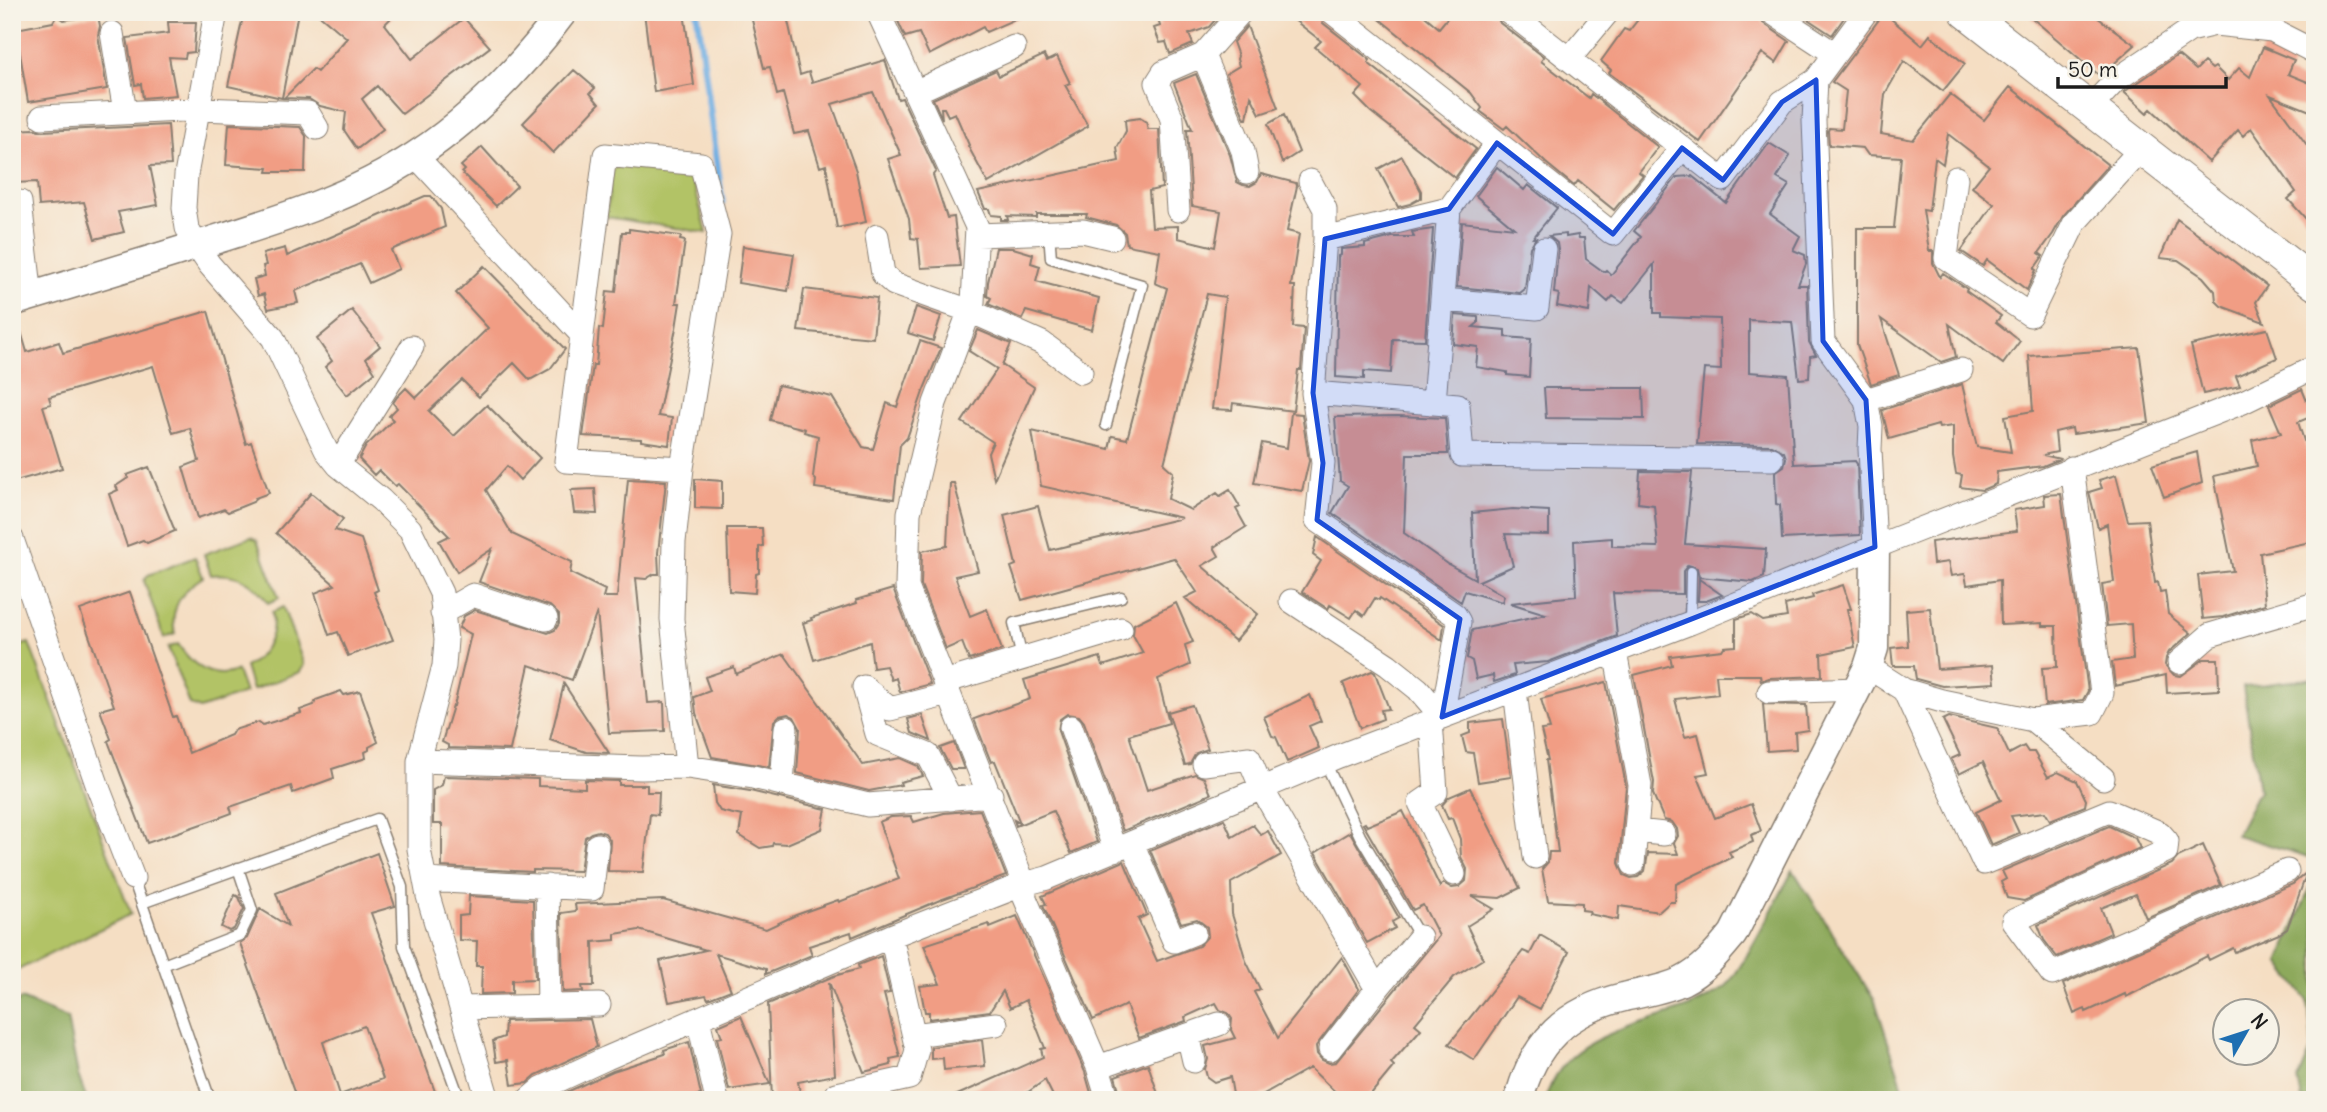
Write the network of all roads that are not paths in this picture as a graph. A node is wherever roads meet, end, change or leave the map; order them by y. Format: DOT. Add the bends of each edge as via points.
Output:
graph roads {
  1 [pos="216,12"];
  2 [pos="563,12"];
  3 [pos="878,12"];
  4 [pos="1241,12"];
  5 [pos="1332,12"];
  6 [pos="1508,12"];
  7 [pos="1608,12"];
  8 [pos="1771,12"];
  9 [pos="1866,12"];
  10 [pos="1966,12"];
  11 [pos="2254,20"];
  12 [pos="112,33"];
  13 [pos="1014,47"];
  14 [pos="2315,52"];
  15 [pos="1835,54"];
  16 [pos="1203,55"];
  17 [pos="1569,59"];
  18 [pos="1816,80"];
  19 [pos="915,92"];
  20 [pos="200,108"];
  21 [pos="2089,109"];
  22 [pos="125,112"];
  23 [pos="42,117"];
  24 [pos="317,128"];
  25 [pos="1497,143"];
  26 [pos="1682,148"];
  27 [pos="2141,149"];
  28 [pos="415,155"];
  29 [pos="1247,173"];
  30 [pos="1956,178"];
  31 [pos="1310,181"];
  32 [pos="20,202"];
  33 [pos="1449,209"];
  34 [pos="1178,210"];
  35 [pos="1049,232"];
  36 [pos="977,235"];
  37 [pos="877,236"];
  38 [pos="1112,238"];
  39 [pos="1325,239"];
  40 [pos="196,246"];
  41 [pos="1544,249"];
  42 [pos="2315,284"];
  43 [pos="21,300"];
  44 [pos="1443,300"];
  45 [pos="970,311"];
  46 [pos="582,335"];
  47 [pos="412,347"];
  48 [pos="2315,367"];
  49 [pos="1961,370"];
  50 [pos="1081,372"];
  51 [pos="1313,393"];
  52 [pos="1866,400"];
  53 [pos="1434,403"];
  54 [pos="1106,425"];
  55 [pos="1772,460"];
  56 [pos="338,465"];
  57 [pos="682,468"];
  58 [pos="2072,468"];
  59 [pos="12,539"];
  60 [pos="1875,547"];
  61 [pos="1691,572"];
  62 [pos="1121,597"];
  63 [pos="1291,601"];
  64 [pos="2315,604"];
  65 [pos="442,613"];
  66 [pos="546,619"];
  67 [pos="1690,624"];
  68 [pos="1121,629"];
  69 [pos="1615,652"];
  70 [pos="1022,659"];
  71 [pos="2179,662"];
  72 [pos="1863,678"];
  73 [pos="946,688"];
  74 [pos="1515,690"];
  75 [pos="1904,690"];
  76 [pos="1769,692"];
  77 [pos="1436,719"];
  78 [pos="2033,720"];
  79 [pos="1071,727"];
  80 [pos="786,728"];
  81 [pos="419,761"];
  82 [pos="1325,762"];
  83 [pos="1205,764"];
  84 [pos="687,767"];
  85 [pos="2103,778"];
  86 [pos="782,784"];
  87 [pos="1262,789"];
  88 [pos="990,795"];
  89 [pos="951,799"];
  90 [pos="1637,831"];
  91 [pos="1664,834"];
  92 [pos="597,845"];
  93 [pos="1123,847"];
  94 [pos="1535,857"];
  95 [pos="1633,864"];
  96 [pos="239,868"];
  97 [pos="2287,871"];
  98 [pos="1454,874"];
  99 [pos="132,878"];
  100 [pos="425,880"];
  101 [pos="1024,884"];
  102 [pos="547,886"];
  103 [pos="142,903"];
  104 [pos="891,936"];
  105 [pos="1420,937"];
  106 [pos="1176,942"];
  107 [pos="163,965"];
  108 [pos="1377,989"];
  109 [pos="599,1005"];
  110 [pos="550,1006"];
  111 [pos="461,1008"];
  112 [pos="698,1019"];
  113 [pos="996,1024"];
  114 [pos="1219,1024"];
  115 [pos="914,1035"];
  116 [pos="1188,1035"];
  117 [pos="1330,1049"];
  118 [pos="1194,1060"];
  119 [pos="1098,1067"];
  120 [pos="210,1100"];
  121 [pos="460,1100"];
  122 [pos="488,1100"];
  123 [pos="528,1100"];
  124 [pos="717,1100"];
  125 [pos="833,1100"];
  126 [pos="1108,1100"];
  127 [pos="1519,1100"];
  1 -- 20 [label="street"];
  2 -- 28 [label="street" via="501,84"];
  3 -- 19 [label="street"];
  4 -- 16 [label="street"];
  5 -- 25 [label="street"];
  6 -- 17 [label="street"];
  7 -- 17 [label="street"];
  8 -- 15 [label="street"];
  9 -- 15 [label="street"];
  10 -- 21 [label="main road"];
  11 -- 14 [label="street"];
  11 -- 21 [label="street" via="2190,30 2116,80"];
  12 -- 22 [label="street"];
  13 -- 19 [label="street"];
  15 -- 18 [label="street"];
  16 -- 29 [label="street" via="1243,150"];
  16 -- 34 [label="street" via="1164,72 1157,83 1172,119"];
  17 -- 26 [label="street"];
  18 -- 26 [label="street" via="1782,102 1723,180"];
  18 -- 52 [label="street" via="1823,341"];
  19 -- 36 [label="street" via="960,186"];
  20 -- 22 [label="street"];
  20 -- 24 [label="street" via="308,113"];
  20 -- 40 [label="street" via="184,208"];
  21 -- 27 [label="main road"];
  22 -- 23 [label="street"];
  25 -- 26 [label="street" via="1613,234"];
  25 -- 33 [label="street"];
  27 -- 30 [label="street" via="2075,222 2030,315 1946,258"];
  27 -- 42 [label="main road"];
  28 -- 40 [label="street" via="334,198"];
  28 -- 46 [label="street"];
  31 -- 39 [label="street" via="1325,209"];
  32 -- 43 [label="street"];
  33 -- 39 [label="street"];
  33 -- 44 [label="street"];
  35 -- 36 [label="street"];
  35 -- 38 [label="street" via="1083,231"];
  35 -- 54 [label="lane" via="1051,258 1142,285"];
  36 -- 45 [label="street"];
  37 -- 45 [label="street" via="883,274 894,284"];
  39 -- 51 [label="street"];
  40 -- 43 [label="street"];
  40 -- 56 [label="street" via="273,338 326,450"];
  41 -- 44 [label="street" via="1537,308"];
  44 -- 53 [label="street"];
  45 -- 50 [label="street" via="1042,343"];
  45 -- 73 [label="street" via="935,403 909,513 907,587"];
  46 -- 57 [label="street" via="566,461"];
  46 -- 57 [label="street" via="605,155 701,164 719,234"];
  47 -- 56 [label="street"];
  48 -- 58 [label="street" via="2243,402"];
  49 -- 52 [label="street"];
  51 -- 53 [label="street"];
  51 -- 77 [label="street" via="1323,463 1317,520 1459,622"];
  52 -- 60 [label="street"];
  53 -- 55 [label="street" via="1458,405 1462,456"];
  56 -- 65 [label="street" via="410,529 441,593"];
  57 -- 84 [label="street" via="672,619"];
  58 -- 60 [label="street"];
  58 -- 78 [label="street" via="2102,693 2092,713"];
  59 -- 99 [label="street"];
  60 -- 67 [label="street"];
  60 -- 72 [label="street" via="1874,648"];
  61 -- 67 [label="lane"];
  62 -- 70 [label="lane" via="1014,623"];
  63 -- 77 [label="street" via="1418,689"];
  64 -- 71 [label="street" via="2210,635"];
  65 -- 66 [label="street" via="472,595"];
  65 -- 81 [label="street" via="444,666"];
  67 -- 69 [label="street"];
  68 -- 70 [label="street"];
  69 -- 74 [label="street"];
  69 -- 90 [label="street" via="1640,785"];
  70 -- 73 [label="street"];
  72 -- 75 [label="street"];
  72 -- 76 [label="street"];
  72 -- 127 [label="street" via="1733,934 1712,960 1681,982 1573,1016 1544,1045 1525,1074"];
  73 -- 88 [label="street"];
  73 -- 89 [label="street" via="890,709 864,687 877,734 928,755"];
  74 -- 77 [label="street"];
  74 -- 94 [label="street"];
  75 -- 78 [label="street"];
  75 -- 97 [label="street" via="1984,863 2109,811 2160,833 2167,841 2166,851 2013,921 2052,974"];
  77 -- 82 [label="street"];
  77 -- 98 [label="street" via="1436,792 1420,803"];
  78 -- 85 [label="street"];
  79 -- 93 [label="street"];
  80 -- 86 [label="street"];
  81 -- 84 [label="street"];
  81 -- 100 [label="street" via="419,849"];
  82 -- 87 [label="street"];
  82 -- 105 [label="lane" via="1360,836"];
  83 -- 87 [label="street" via="1249,758"];
  84 -- 86 [label="street"];
  86 -- 89 [label="street" via="868,805"];
  87 -- 93 [label="street"];
  87 -- 108 [label="street"];
  88 -- 89 [label="street"];
  88 -- 101 [label="street"];
  90 -- 91 [label="street"];
  90 -- 95 [label="street"];
  92 -- 102 [label="street" via="592,889"];
  93 -- 101 [label="street"];
  93 -- 106 [label="street"];
  96 -- 103 [label="lane"];
  96 -- 107 [label="lane" via="252,910 240,934"];
  96 -- 121 [label="lane" via="377,819 402,887 404,946"];
  99 -- 103 [label="lane"];
  100 -- 102 [label="street"];
  100 -- 111 [label="street"];
  101 -- 104 [label="street"];
  101 -- 119 [label="street" via="1025,898"];
  102 -- 110 [label="street"];
  103 -- 107 [label="lane"];
  104 -- 112 [label="street"];
  104 -- 115 [label="street"];
  105 -- 108 [label="street"];
  107 -- 120 [label="lane"];
  108 -- 117 [label="street"];
  109 -- 110 [label="street"];
  110 -- 111 [label="street"];
  111 -- 122 [label="street"];
  112 -- 123 [label="street" via="542,1088"];
  112 -- 124 [label="street"];
  113 -- 115 [label="street"];
  114 -- 116 [label="street"];
  115 -- 125 [label="street" via="917,1050 909,1078 837,1094"];
  116 -- 118 [label="street"];
  116 -- 119 [label="street"];
  119 -- 126 [label="street"];
}
